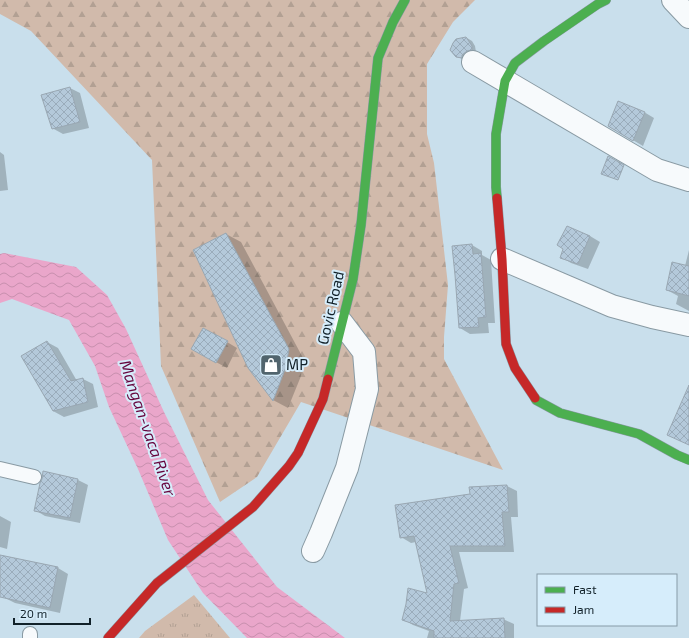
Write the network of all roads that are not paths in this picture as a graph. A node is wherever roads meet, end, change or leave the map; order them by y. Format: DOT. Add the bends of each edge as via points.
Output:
graph roads {
  1 [pos="406,0"];
  2 [pos="606,0"];
  3 [pos="673,0"];
  4 [pos="689,17"];
  5 [pos="473,62"];
  6 [pos="505,81"];
  7 [pos="689,180"];
  8 [pos="502,259"];
  9 [pos="342,323"];
  10 [pos="689,325"];
  11 [pos="689,460"];
  12 [pos="0,469"];
  13 [pos="34,477"];
  14 [pos="313,551"];
  15 [pos="108,638"];
  1 -- 9 [label="main road, Govic Road" via="393,22 378,58 361,225 353,279"];
  2 -- 6 [label="main road" via="515,63"];
  3 -- 4 [label="street"];
  5 -- 6 [label="street"];
  6 -- 7 [label="street" via="657,170"];
  6 -- 8 [label="main road" via="496,134 496,187"];
  8 -- 10 [label="street" via="612,306"];
  8 -- 11 [label="main road" via="506,344 515,368 536,400 560,413 638,434"];
  9 -- 14 [label="street" via="364,352 367,389 347,468"];
  9 -- 15 [label="main road, Govic Road" via="323,399 298,453 289,466 253,507 157,583"];
  12 -- 13 [label="lane"];
}
